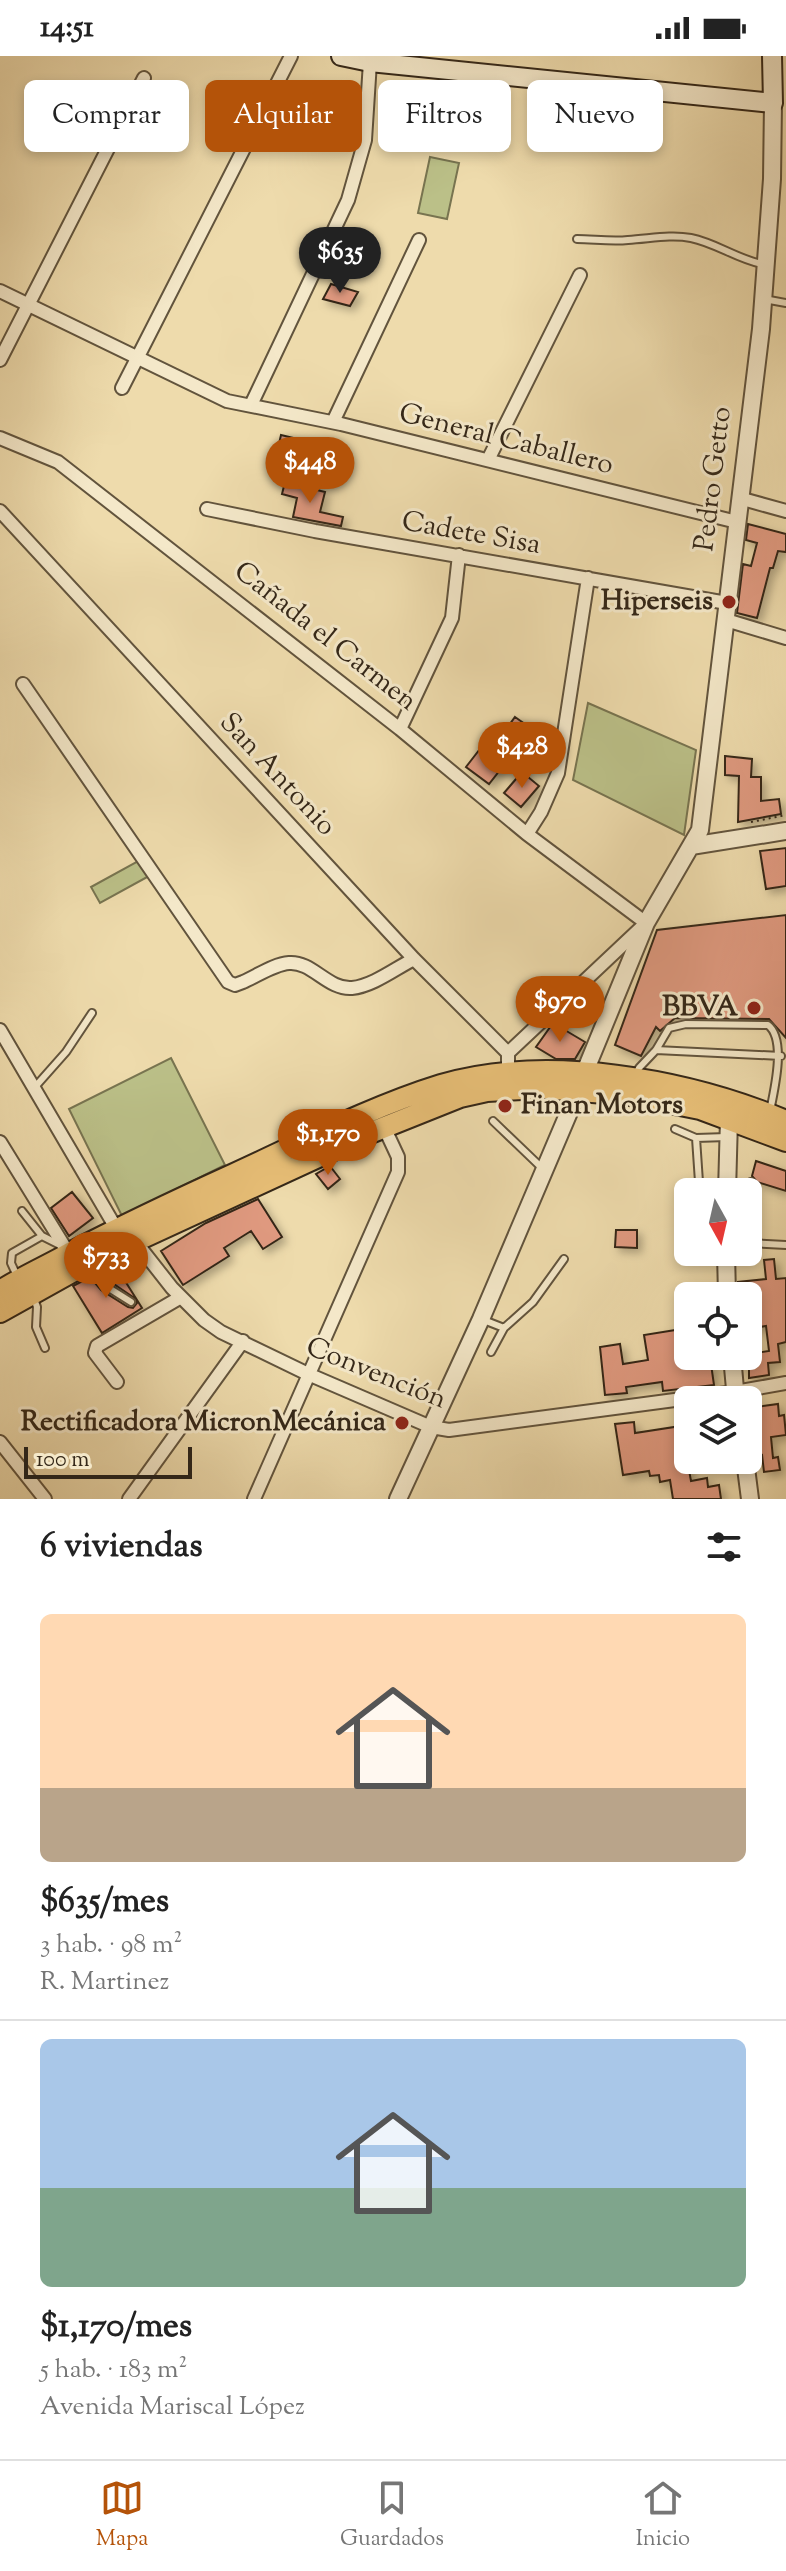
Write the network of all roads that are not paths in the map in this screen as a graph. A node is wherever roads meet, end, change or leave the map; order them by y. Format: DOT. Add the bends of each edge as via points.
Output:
graph roads {
  1 [pos="291,56"];
  2 [pos="341,56"];
  3 [pos="772,56"];
  4 [pos="400,61"];
  5 [pos="370,62"];
  6 [pos="144,78"];
  7 [pos="773,103"];
  8 [pos="577,239"];
  9 [pos="419,240"];
  10 [pos="766,265"];
  11 [pos="580,275"];
  12 [pos="0,291"];
  13 [pos="764,299"];
  14 [pos="786,303"];
  15 [pos="27,304"];
  16 [pos="137,358"];
  17 [pos="0,360"];
  18 [pos="122,388"];
  19 [pos="251,405"];
  20 [pos="333,422"];
  21 [pos="0,438"];
  22 [pos="488,460"];
  23 [pos="739,498"];
  24 [pos="207,509"];
  25 [pos="0,511"];
  26 [pos="786,511"];
  27 [pos="737,522"];
  28 [pos="459,555"];
  29 [pos="588,578"];
  30 [pos="727,612"];
  31 [pos="786,638"];
  32 [pos="23,684"];
  33 [pos="400,729"];
  34 [pos="786,831"];
  35 [pos="527,834"];
  36 [pos="691,846"];
  37 [pos="646,923"];
  38 [pos="414,959"];
  39 [pos="92,1013"];
  40 [pos="0,1030"];
  41 [pos="656,1050"];
  42 [pos="508,1053"];
  43 [pos="781,1056"];
  44 [pos="508,1074"];
  45 [pos="635,1078"];
  46 [pos="581,1082"];
  47 [pos="35,1087"];
  48 [pos="778,1118"];
  49 [pos="493,1121"];
  50 [pos="384,1127"];
  51 [pos="728,1128"];
  52 [pos="675,1129"];
  53 [pos="696,1138"];
  54 [pos="786,1141"];
  55 [pos="0,1142"];
  56 [pos="544,1170"];
  57 [pos="699,1178"];
  58 [pos="727,1178"];
  59 [pos="22,1211"];
  60 [pos="116,1228"];
  61 [pos="42,1236"];
  62 [pos="135,1241"];
  63 [pos="762,1244"];
  64 [pos="786,1245"];
  65 [pos="73,1254"];
  66 [pos="564,1259"];
  67 [pos="25,1286"];
  68 [pos="0,1291"];
  69 [pos="181,1297"];
  70 [pos="131,1302"];
  71 [pos="0,1312"];
  72 [pos="481,1319"];
  73 [pos="504,1328"];
  74 [pos="243,1341"];
  75 [pos="45,1348"];
  76 [pos="491,1352"];
  77 [pos="308,1374"];
  78 [pos="117,1382"];
  79 [pos="786,1383"];
  80 [pos="762,1389"];
  81 [pos="674,1403"];
  82 [pos="431,1427"];
  83 [pos="3,1450"];
  84 [pos="747,1474"];
  85 [pos="45,1499"];
  86 [pos="129,1499"];
  87 [pos="254,1499"];
  88 [pos="398,1499"];
  89 [pos="750,1499"];
  1 -- 16 [label="street"];
  2 -- 5 [label="main road"];
  3 -- 7 [label="main road, Pedro Getto"];
  4 -- 5 [label="main road"];
  4 -- 7 [label="main road"];
  5 -- 19 [label="street" via="365,140 348,200"];
  6 -- 15 [label="street"];
  7 -- 10 [label="street, Pedro Getto"];
  8 -- 10 [label="lane" via="686,237"];
  9 -- 20 [label="street"];
  10 -- 13 [label="street, Pedro Getto"];
  11 -- 22 [label="street"];
  12 -- 15 [label="street, General Caballero"];
  13 -- 14 [label="lane"];
  13 -- 23 [label="street, Pedro Getto"];
  15 -- 16 [label="street, General Caballero"];
  15 -- 17 [label="street"];
  16 -- 18 [label="street"];
  16 -- 19 [label="street, General Caballero" via="227,401"];
  19 -- 20 [label="street, General Caballero"];
  20 -- 22 [label="street, General Caballero"];
  21 -- 33 [label="street, Cañada el Carmen" via="58,462"];
  22 -- 27 [label="street, General Caballero"];
  23 -- 26 [label="street"];
  23 -- 27 [label="street, Pedro Getto"];
  24 -- 28 [label="street, Cadete Sisa"];
  25 -- 38 [label="street, San Antonio"];
  27 -- 30 [label="street, Pedro Getto"];
  28 -- 29 [label="street, Cadete Sisa"];
  28 -- 33 [label="street" via="452,618"];
  29 -- 30 [label="street, Cadete Sisa"];
  29 -- 35 [label="street" via="558,773"];
  30 -- 31 [label="street, Cadete Sisa"];
  30 -- 36 [label="street, Pedro Getto" via="700,830"];
  32 -- 38 [label="street" via="228,982 235,985 291,962 351,988"];
  33 -- 35 [label="street, Cañada el Carmen"];
  34 -- 36 [label="street"];
  35 -- 37 [label="street, Cañada el Carmen"];
  36 -- 37 [label="street, Pedro Getto"];
  37 -- 42 [label="street"];
  37 -- 46 [label="street, Pedro Getto"];
  38 -- 42 [label="street, San Antonio"];
  39 -- 47 [label="lane"];
  40 -- 47 [label="street"];
  41 -- 43 [label="lane"];
  41 -- 43 [label="lane" via="666,1031 676,1026 768,1025 776,1029"];
  41 -- 45 [label="lane"];
  42 -- 44 [label="street"];
  43 -- 48 [label="lane"];
  44 -- 46 [label="highway"];
  44 -- 60 [label="highway" via="441,1086 377,1109"];
  45 -- 46 [label="highway"];
  45 -- 48 [label="highway" via="713,1094"];
  46 -- 50 [label="highway" via="460,1097"];
  46 -- 51 [label="highway" via="662,1101"];
  46 -- 56 [label="street, Pedro Getto"];
  47 -- 60 [label="street"];
  49 -- 56 [label="lane"];
  50 -- 62 [label="highway"];
  50 -- 77 [label="street" via="398,1157 398,1172"];
  51 -- 53 [label="lane"];
  51 -- 54 [label="highway"];
  51 -- 58 [label="street"];
  52 -- 53 [label="lane"];
  53 -- 57 [label="lane"];
  55 -- 65 [label="street"];
  56 -- 72 [label="street, Pedro Getto"];
  59 -- 61 [label="lane"];
  60 -- 65 [label="highway"];
  61 -- 65 [label="lane"];
  61 -- 67 [label="lane" via="10,1257"];
  62 -- 65 [label="highway"];
  62 -- 69 [label="street, Convención"];
  63 -- 64 [label="lane"];
  65 -- 67 [label="highway"];
  65 -- 70 [label="lane" via="104,1285"];
  66 -- 73 [label="lane" via="533,1302"];
  67 -- 68 [label="highway"];
  67 -- 71 [label="highway"];
  67 -- 75 [label="lane" via="37,1307 36,1327"];
  69 -- 74 [label="street, Convención" via="221,1332"];
  69 -- 78 [label="street" via="97,1346 95,1353"];
  72 -- 73 [label="lane"];
  72 -- 82 [label="street, Pedro Getto"];
  73 -- 76 [label="lane"];
  74 -- 77 [label="street, Convención"];
  74 -- 86 [label="street"];
  77 -- 82 [label="street, Convención"];
  77 -- 87 [label="street"];
  79 -- 80 [label="street, Convención"];
  81 -- 82 [label="street, Convención" via="449,1430"];
  82 -- 88 [label="street, Pedro Getto"];
  83 -- 85 [label="street"];
  84 -- 89 [label="street"];
}
